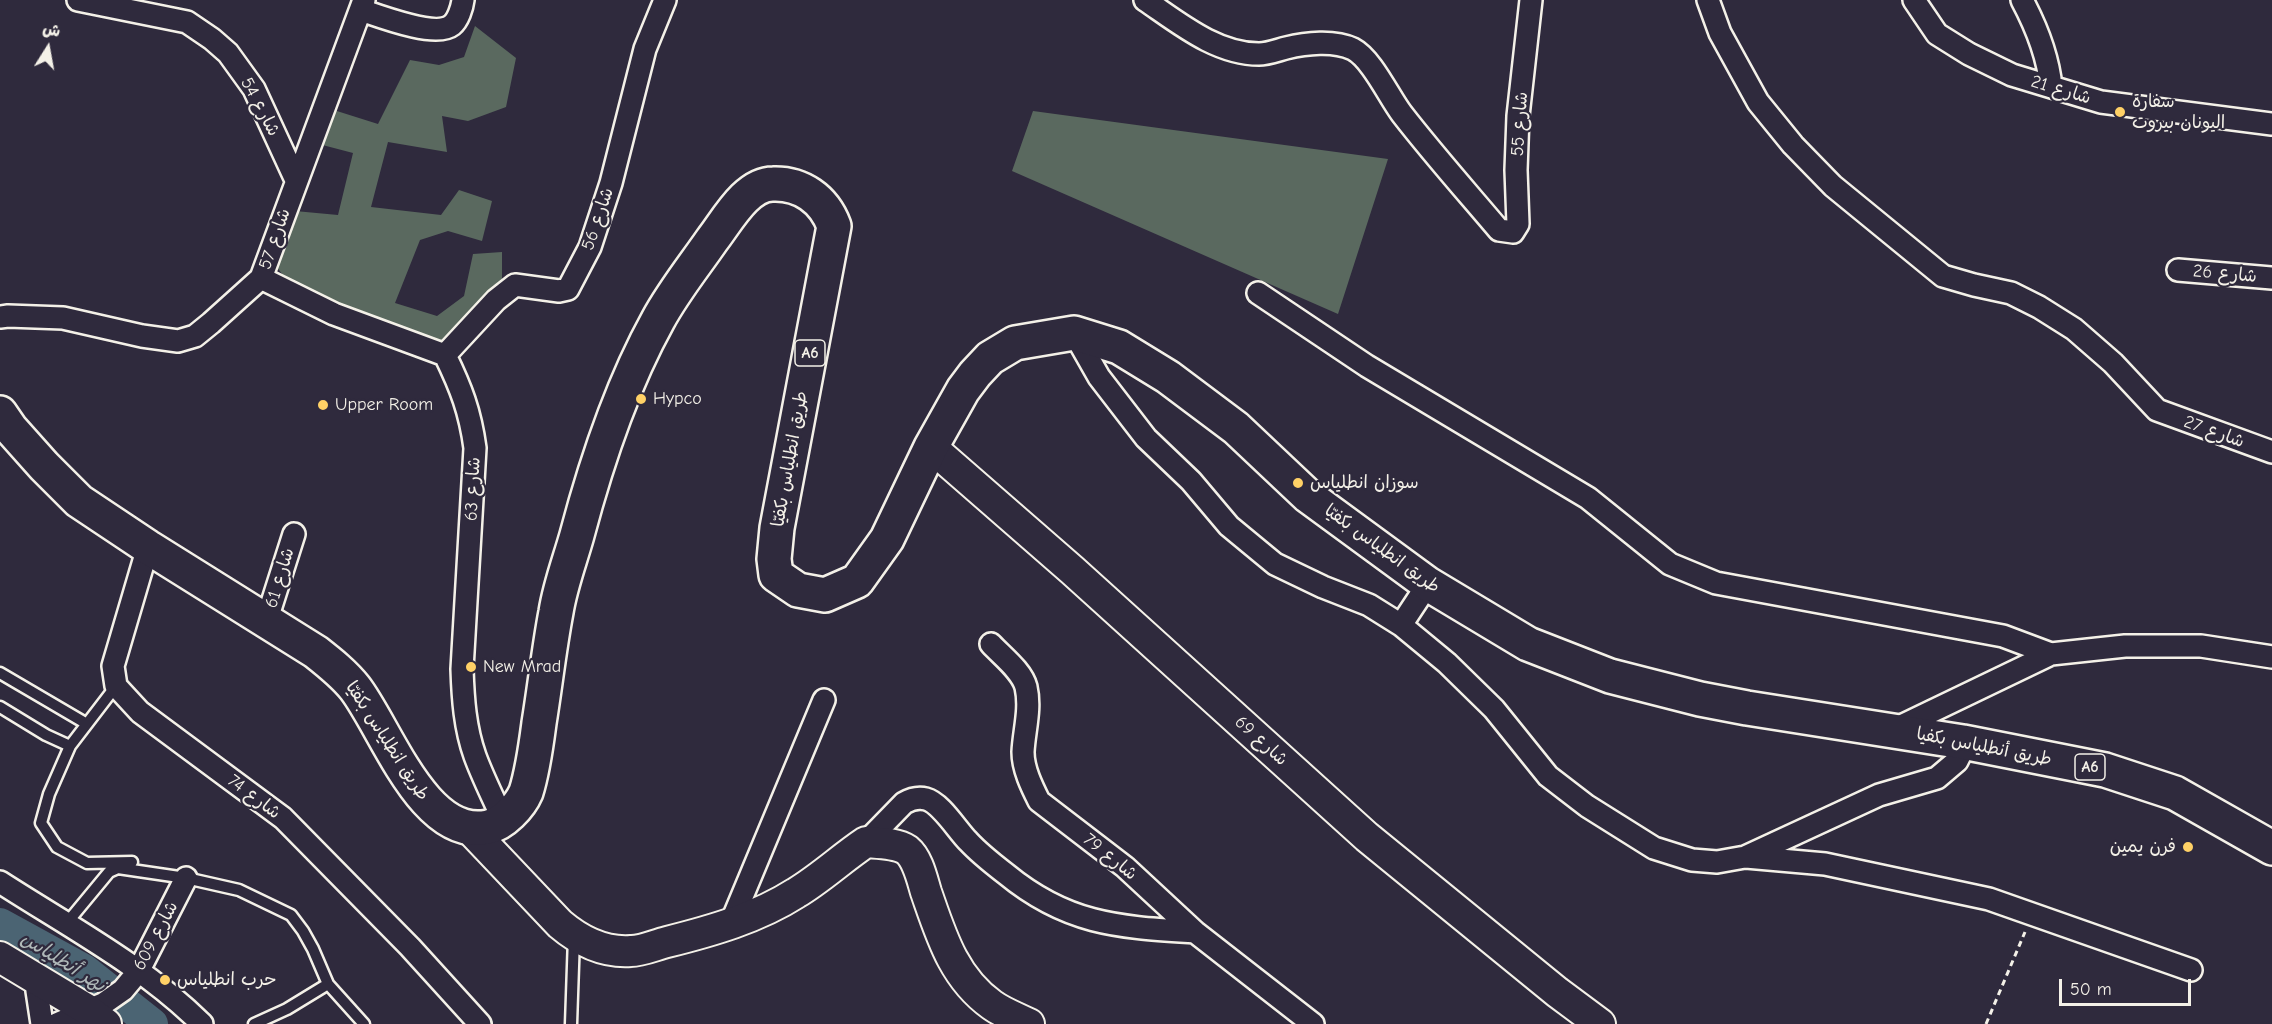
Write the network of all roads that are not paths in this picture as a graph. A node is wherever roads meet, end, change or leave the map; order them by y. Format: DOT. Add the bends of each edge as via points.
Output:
graph roads {
  1 [pos="78,0"];
  2 [pos="463,0"];
  3 [pos="665,0"];
  4 [pos="1145,0"];
  5 [pos="1531,0"];
  6 [pos="1708,0"];
  7 [pos="1914,0"];
  8 [pos="2022,0"];
  9 [pos="363,5"];
  10 [pos="2051,87"];
  11 [pos="2272,124"];
  12 [pos="296,180"];
  13 [pos="2178,270"];
  14 [pos="261,278"];
  15 [pos="2272,278"];
  16 [pos="1258,293"];
  17 [pos="0,317"];
  18 [pos="1074,333"];
  19 [pos="445,355"];
  20 [pos="0,413"];
  21 [pos="931,447"];
  22 [pos="2272,452"];
  23 [pos="294,534"];
  24 [pos="148,547"];
  25 [pos="1428,584"];
  26 [pos="267,622"];
  27 [pos="1401,626"];
  28 [pos="991,644"];
  29 [pos="2051,654"];
  30 [pos="2272,657"];
  31 [pos="0,673"];
  32 [pos="116,686"];
  33 [pos="824,700"];
  34 [pos="0,707"];
  35 [pos="87,724"];
  36 [pos="1893,730"];
  37 [pos="1963,742"];
  38 [pos="70,746"];
  39 [pos="503,820"];
  40 [pos="468,826"];
  41 [pos="866,842"];
  42 [pos="2272,848"];
  43 [pos="1745,857"];
  44 [pos="132,862"];
  45 [pos="186,878"];
  46 [pos="0,882"];
  47 [pos="731,923"];
  48 [pos="66,924"];
  49 [pos="1195,932"];
  50 [pos="574,935"];
  51 [pos="0,957"];
  52 [pos="0,970"];
  53 [pos="2192,970"];
  54 [pos="138,972"];
  55 [pos="328,984"];
  56 [pos="37,991"];
  57 [pos="85,1017"];
  58 [pos="42,1024"];
  59 [pos="202,1024"];
  60 [pos="254,1024"];
  61 [pos="364,1024"];
  62 [pos="480,1024"];
  63 [pos="571,1024"];
  64 [pos="1029,1024"];
  65 [pos="1313,1024"];
  66 [pos="1600,1024"];
  1 -- 12 [label="street, شارع 54" via="187,22 212,39 228,53 254,89"];
  2 -- 9 [label="street" via="452,25 442,29 387,19"];
  3 -- 19 [label="street, شارع 56" via="645,49 594,237 568,289 514,285"];
  4 -- 5 [label="street, شارع 55" via="1206,40 1233,50 1260,54 1290,47 1338,44 1355,50 1499,230 1513,232 1518,224 1518,116"];
  6 -- 22 [label="street, شارع 27" via="1720,33 1758,102 1793,145 1833,186 1943,276 2011,293 2039,307 2113,363 2157,410"];
  7 -- 10 [label="street, شارع 21" via="1937,34 2012,75"];
  8 -- 10 [label="street" via="2046,55"];
  9 -- 12 [label="street, شارع 57"];
  10 -- 11 [label="street, شارع 21" via="2101,102"];
  12 -- 14 [label="street, شارع 57"];
  13 -- 15 [label="street, شارع 26"];
  14 -- 17 [label="street, شارع 57" via="195,336 178,341 63,318"];
  14 -- 19 [label="street" via="334,314"];
  16 -- 29 [label="street" via="1367,366 1588,498 1670,564 1716,583 2003,636"];
  18 -- 21 [label="highway, طريق انطلياس بكفيّا / A6" via="1015,343 990,358 963,390"];
  18 -- 25 [label="highway, طريق انطلياس بكفيّا / A6" via="1119,347 1168,377 1236,428 1308,496"];
  18 -- 27 [label="street" via="1099,378 1146,438 1230,526 1275,564 1369,605"];
  19 -- 39 [label="street, شارع 63" via="464,394 475,448 462,669 465,714 475,757"];
  20 -- 24 [label="highway, طريق انطلياس بكفيّا" via="79,501"];
  21 -- 39 [label="highway, طريق انطلياس بكفيّا / A6" via="887,539 857,581 825,595 798,590 776,575 777,528 834,225 818,198 797,188 779,183 754,189 697,261 658,319 619,407 591,486 556,609 536,750 525,794"];
  21 -- 66 [label="street, شارع 69" via="1367,837"];
  23 -- 26 [label="street, شارع 61"];
  24 -- 26 [label="highway, طريق انطلياس بكفيّا"];
  24 -- 32 [label="street" via="113,666"];
  25 -- 27 [label="street"];
  25 -- 36 [label="highway, طريق انطلياس بكفيّا / A6" via="1528,644 1610,676 1747,708"];
  26 -- 40 [label="highway, طريق انطلياس بكفيّا" via="340,671 427,803 447,819"];
  27 -- 43 [label="street" via="1447,663 1494,709 1548,776 1587,806 1654,848 1692,860 1717,862"];
  28 -- 49 [label="street, شارع 79" via="1026,686 1023,755 1039,801 1125,867"];
  29 -- 30 [label="street" via="2125,646 2201,646"];
  29 -- 36 [label="street"];
  31 -- 35 [label="lane"];
  32 -- 35 [label="lane"];
  32 -- 62 [label="street, شارع 74" via="140,712 283,818"];
  33 -- 47 [label="street"];
  34 -- 38 [label="lane"];
  35 -- 38 [label="lane"];
  36 -- 37 [label="highway, طريق أنطلياس بكفيا / A6"];
  37 -- 42 [label="highway, طريق أنطلياس بكفيا / A6" via="2104,770 2175,793"];
  37 -- 43 [label="street" via="1957,761 1937,778 1879,795"];
  38 -- 44 [label="lane" via="41,823 57,847 87,863"];
  39 -- 40 [label="highway" via="487,827"];
  40 -- 50 [label="street"];
  41 -- 47 [label="street" via="795,894"];
  41 -- 49 [label="street" via="904,802 926,799 1007,875 1060,909 1099,922"];
  41 -- 64 [label="street" via="907,850 916,864 952,962 992,1005"];
  43 -- 53 [label="street" via="1825,864 1989,898"];
  45 -- 48 [label="lane" via="118,868 109,872"];
  45 -- 54 [label="street, شارع 609"];
  45 -- 55 [label="lane" via="239,890 291,915 308,940"];
  46 -- 48 [label="street"];
  47 -- 50 [label="street" via="631,951 585,943"];
  48 -- 54 [label="street"];
  49 -- 65 [label="street, شارع 79"];
  50 -- 63 [label="lane"];
  51 -- 57 [label="street"];
  52 -- 56 [label="street"];
  54 -- 57 [label="street, شارع 609" via="123,990"];
  54 -- 59 [label="street"];
  55 -- 60 [label="lane"];
  55 -- 61 [label="lane"];
  56 -- 57 [label="street"];
  56 -- 58 [label="street"];
}
